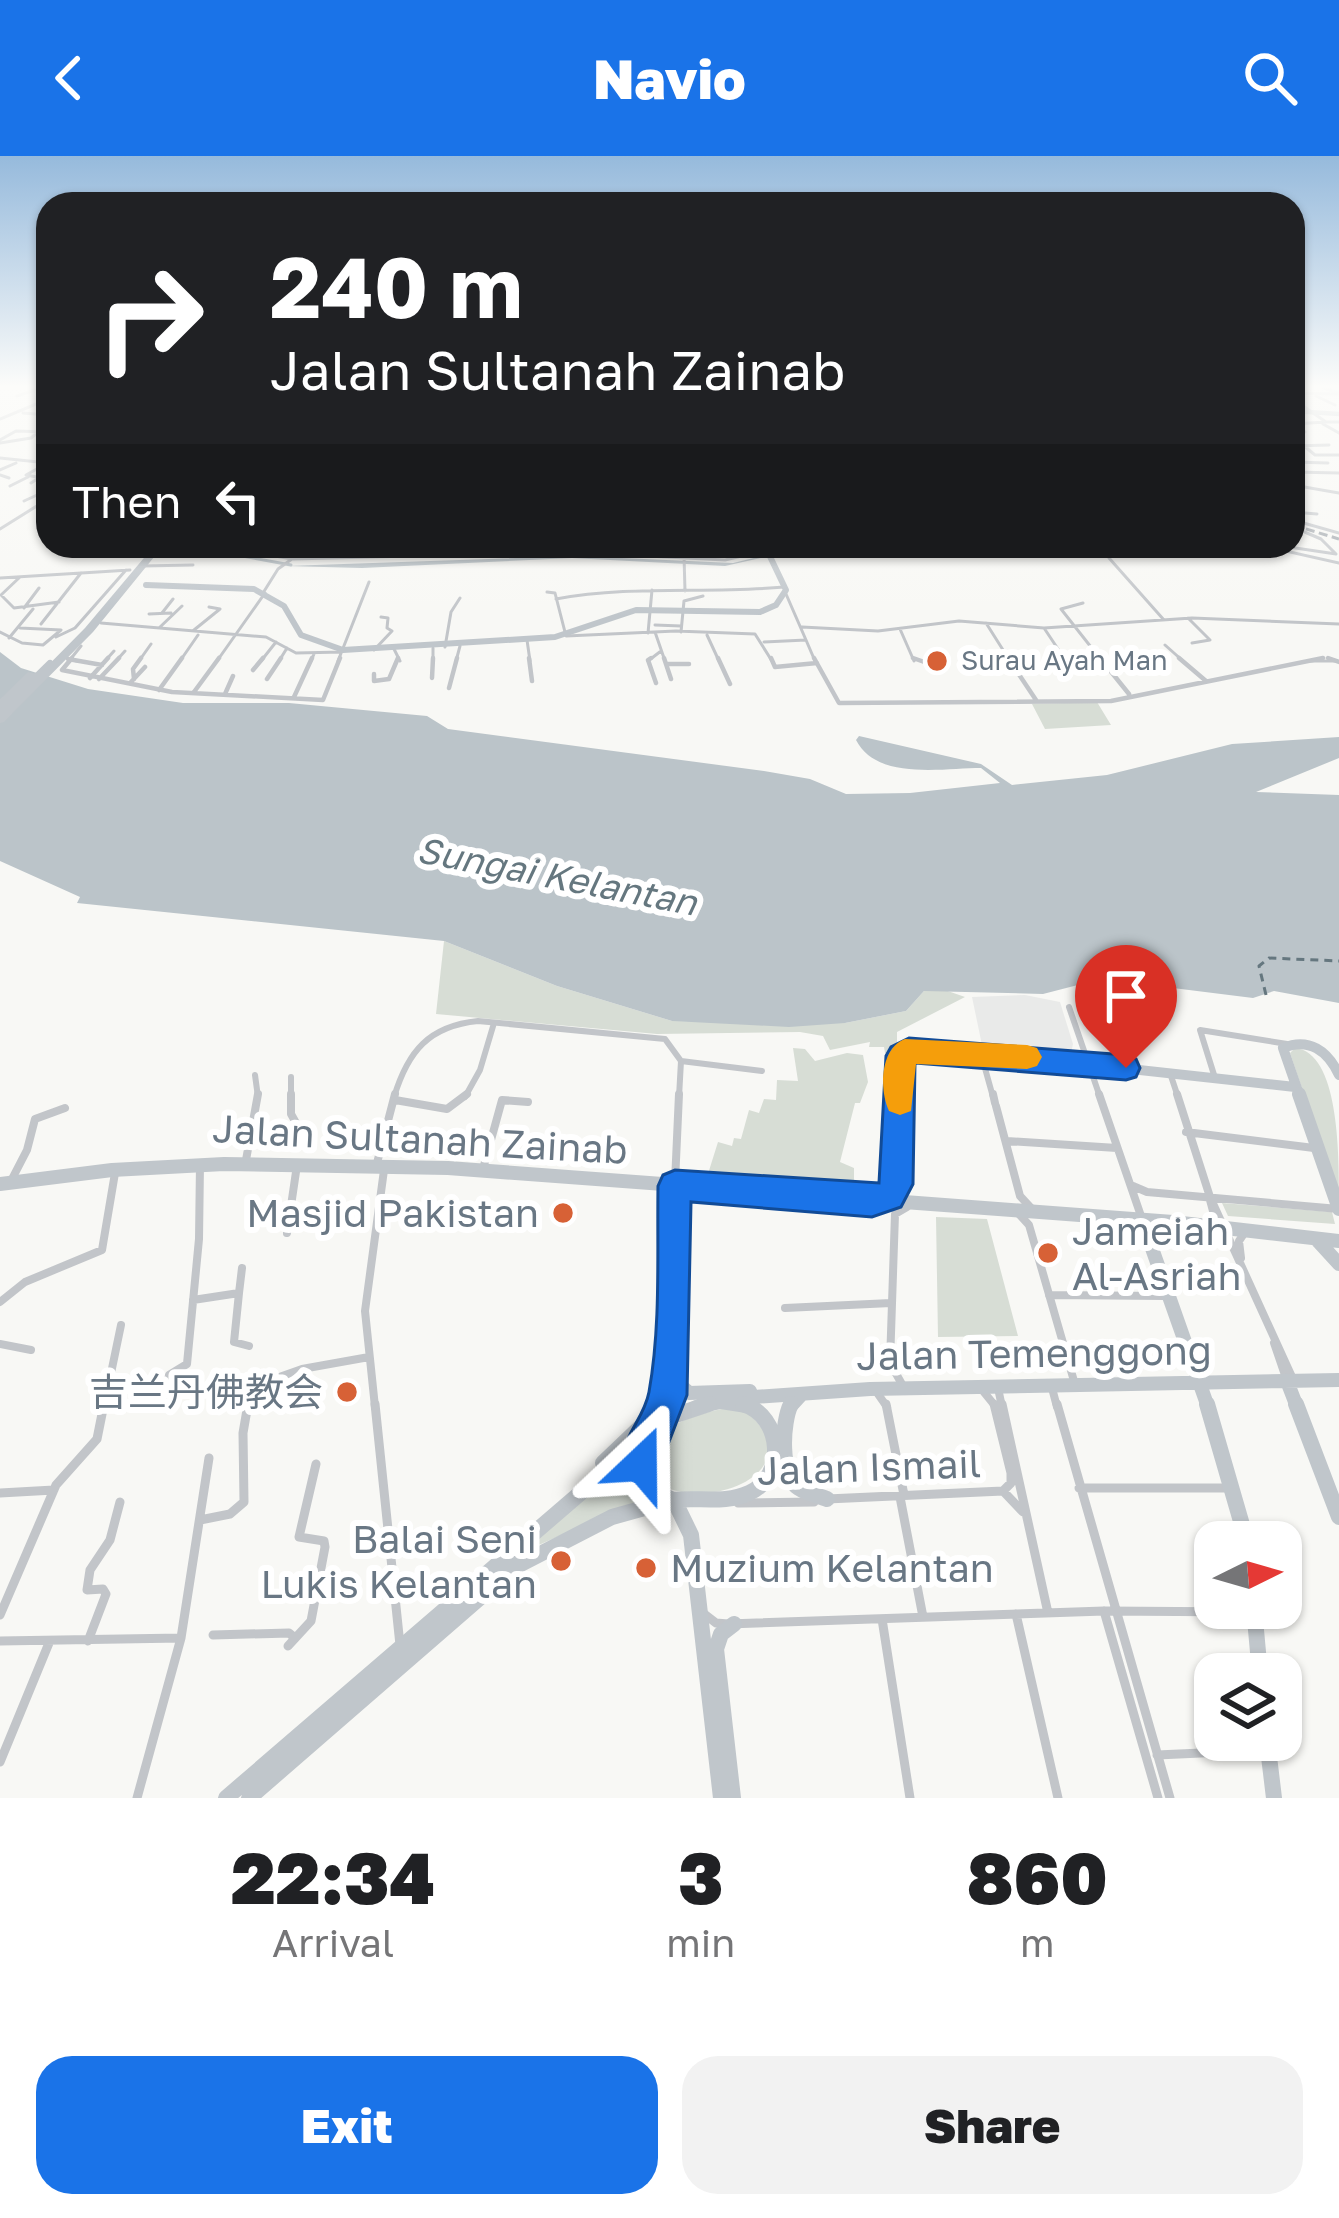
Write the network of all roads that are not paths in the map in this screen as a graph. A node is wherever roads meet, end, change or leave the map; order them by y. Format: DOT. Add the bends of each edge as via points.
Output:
graph roads {
  1 [pos="36,469"];
  2 [pos="1339,471"];
  3 [pos="1305,472"];
  4 [pos="0,473"];
  5 [pos="9,478"];
  6 [pos="36,478"];
  7 [pos="30,480"];
  8 [pos="10,486"];
  9 [pos="1305,487"];
  10 [pos="1339,494"];
  11 [pos="36,496"];
  12 [pos="24,501"];
  13 [pos="36,507"];
  14 [pos="1305,513"];
  15 [pos="1317,514"];
  16 [pos="1305,528"];
  17 [pos="0,529"];
  18 [pos="1339,533"];
  19 [pos="1324,534"];
  20 [pos="1305,549"];
  21 [pos="1336,554"];
  22 [pos="1305,556"];
  23 [pos="145,558"];
  24 [pos="280,558"];
  25 [pos="293,558"];
  26 [pos="446,558"];
  27 [pos="630,558"];
  28 [pos="683,558"];
  29 [pos="744,558"];
  30 [pos="772,558"];
  31 [pos="1109,558"];
  32 [pos="427,559"];
  33 [pos="290,560"];
  34 [pos="684,563"];
  35 [pos="1338,563"];
  36 [pos="193,565"];
  37 [pos="82,572"];
  38 [pos="20,577"];
  39 [pos="0,578"];
  40 [pos="369,582"];
  41 [pos="146,585"];
  42 [pos="39,588"];
  43 [pos="563,588"];
  44 [pos="652,590"];
  45 [pos="685,591"];
  46 [pos="786,591"];
  47 [pos="547,592"];
  48 [pos="264,593"];
  49 [pos="709,593"];
  50 [pos="125,595"];
  51 [pos="566,597"];
  52 [pos="460,598"];
  53 [pos="173,599"];
  54 [pos="556,599"];
  55 [pos="59,602"];
  56 [pos="1083,603"];
  57 [pos="35,606"];
  58 [pos="182,606"];
  59 [pos="208,607"];
  60 [pos="24,608"];
  61 [pos="650,609"];
  62 [pos="683,611"];
  63 [pos="162,613"];
  64 [pos="175,613"];
  65 [pos="149,614"];
  66 [pos="381,617"];
  67 [pos="1188,618"];
  68 [pos="1164,620"];
  69 [pos="94,623"];
  70 [pos="986,623"];
  71 [pos="41,624"];
  72 [pos="1339,625"];
  73 [pos="802,627"];
  74 [pos="1075,627"];
  75 [pos="20,628"];
  76 [pos="1044,628"];
  77 [pos="158,629"];
  78 [pos="681,629"];
  79 [pos="900,629"];
  80 [pos="653,630"];
  81 [pos="0,632"];
  82 [pos="191,632"];
  83 [pos="200,633"];
  84 [pos="233,635"];
  85 [pos="565,635"];
  86 [pos="707,635"];
  87 [pos="56,637"];
  88 [pos="9,638"];
  89 [pos="527,640"];
  90 [pos="806,640"];
  91 [pos="276,642"];
  92 [pos="764,642"];
  93 [pos="1192,643"];
  94 [pos="151,644"];
  95 [pos="1165,645"];
  96 [pos="460,646"];
  97 [pos="445,647"];
  98 [pos="287,648"];
  99 [pos="433,648"];
  100 [pos="374,650"];
  101 [pos="394,650"];
  102 [pos="114,651"];
  103 [pos="125,651"];
  104 [pos="342,651"];
  105 [pos="661,651"];
  106 [pos="314,654"];
  107 [pos="61,657"];
  108 [pos="1339,662"];
  109 [pos="817,663"];
  110 [pos="666,664"];
  111 [pos="689,664"];
  112 [pos="930,664"];
  113 [pos="102,665"];
  114 [pos="145,667"];
  115 [pos="253,670"];
  116 [pos="1069,672"];
  117 [pos="374,674"];
  118 [pos="233,676"];
  119 [pos="90,678"];
  120 [pos="432,678"];
  121 [pos="267,679"];
  122 [pos="671,679"];
  123 [pos="98,680"];
  124 [pos="532,681"];
  125 [pos="1206,681"];
  126 [pos="132,682"];
  127 [pos="656,683"];
  128 [pos="730,684"];
  129 [pos="449,688"];
  130 [pos="159,690"];
  131 [pos="194,692"];
  132 [pos="224,694"];
  133 [pos="1129,694"];
  134 [pos="294,697"];
  135 [pos="1036,700"];
  136 [pos="0,713"];
  137 [pos="1069,1007"];
  138 [pos="494,1022"];
  139 [pos="1281,1042"];
  140 [pos="981,1054"];
  141 [pos="681,1061"];
  142 [pos="1085,1063"];
  143 [pos="762,1071"];
  144 [pos="1170,1072"];
  145 [pos="255,1075"];
  146 [pos="1339,1075"];
  147 [pos="291,1077"];
  148 [pos="1215,1078"];
  149 [pos="1295,1087"];
  150 [pos="395,1100"];
  151 [pos="528,1102"];
  152 [pos="65,1108"];
  153 [pos="1186,1132"];
  154 [pos="304,1137"];
  155 [pos="1005,1141"];
  156 [pos="1117,1148"];
  157 [pos="1317,1149"];
  158 [pos="246,1160"];
  159 [pos="200,1161"];
  160 [pos="297,1161"];
  161 [pos="380,1166"];
  162 [pos="116,1167"];
  163 [pos="482,1173"];
  164 [pos="5,1183"];
  165 [pos="897,1184"];
  166 [pos="1130,1184"];
  167 [pos="675,1186"];
  168 [pos="1210,1197"];
  169 [pos="874,1201"];
  170 [pos="930,1204"];
  171 [pos="910,1205"];
  172 [pos="1010,1209"];
  173 [pos="1339,1209"];
  174 [pos="1035,1211"];
  175 [pos="1142,1220"];
  176 [pos="1220,1227"];
  177 [pos="1247,1230"];
  178 [pos="287,1233"];
  179 [pos="1313,1237"];
  180 [pos="1339,1240"];
  181 [pos="1241,1262"];
  182 [pos="1339,1264"];
  183 [pos="242,1268"];
  184 [pos="239,1293"];
  185 [pos="1049,1295"];
  186 [pos="1169,1296"];
  187 [pos="194,1300"];
  188 [pos="0,1302"];
  189 [pos="891,1303"];
  190 [pos="785,1308"];
  191 [pos="121,1325"];
  192 [pos="673,1343"];
  193 [pos="0,1344"];
  194 [pos="249,1346"];
  195 [pos="31,1350"];
  196 [pos="369,1357"];
  197 [pos="668,1377"];
  198 [pos="1200,1381"];
  199 [pos="1290,1381"];
  200 [pos="1339,1381"];
  201 [pos="1075,1384"];
  202 [pos="1051,1385"];
  203 [pos="998,1386"];
  204 [pos="974,1387"];
  205 [pos="870,1389"];
  206 [pos="905,1389"];
  207 [pos="163,1393"];
  208 [pos="804,1393"];
  209 [pos="783,1394"];
  210 [pos="731,1400"];
  211 [pos="656,1428"];
  212 [pos="208,1458"];
  213 [pos="316,1464"];
  214 [pos="586,1485"];
  215 [pos="1079,1488"];
  216 [pos="1234,1488"];
  217 [pos="54,1490"];
  218 [pos="1003,1491"];
  219 [pos="0,1493"];
  220 [pos="902,1496"];
  221 [pos="708,1498"];
  222 [pos="826,1498"];
  223 [pos="674,1500"];
  224 [pos="120,1502"];
  225 [pos="1023,1512"];
  226 [pos="1339,1517"];
  227 [pos="200,1520"];
  228 [pos="1242,1521"];
  229 [pos="699,1609"];
  230 [pos="1194,1610"];
  231 [pos="1109,1611"];
  232 [pos="1048,1613"];
  233 [pos="1016,1614"];
  234 [pos="0,1615"];
  235 [pos="923,1617"];
  236 [pos="882,1619"];
  237 [pos="734,1624"];
  238 [pos="212,1635"];
  239 [pos="181,1638"];
  240 [pos="0,1640"];
  241 [pos="88,1641"];
  242 [pos="49,1643"];
  243 [pos="400,1647"];
  244 [pos="1194,1752"];
  245 [pos="1157,1755"];
  246 [pos="1270,1761"];
  247 [pos="0,1762"];
  248 [pos="271,1790"];
  249 [pos="137,1798"];
  250 [pos="226,1798"];
  251 [pos="249,1798"];
  252 [pos="721,1798"];
  253 [pos="733,1798"];
  254 [pos="910,1798"];
  255 [pos="1058,1798"];
  256 [pos="1158,1798"];
  257 [pos="1170,1798"];
  258 [pos="1278,1798"];
  1 -- 7 [label="street"];
  2 -- 3 [label="street"];
  4 -- 5 [label="street"];
  6 -- 7 [label="street"];
  7 -- 8 [label="street"];
  9 -- 10 [label="street"];
  11 -- 12 [label="street"];
  13 -- 17 [label="street"];
  14 -- 15 [label="street"];
  16 -- 19 [label="street"];
  18 -- 19 [label="street"];
  19 -- 21 [label="street"];
  20 -- 21 [label="street"];
  21 -- 35 [label="street"];
  22 -- 35 [label="street"];
  23 -- 36 [label="street"];
  23 -- 37 [label="street"];
  23 -- 41 [label="highway" via="138,582"];
  23 -- 50 [label="highway"];
  23 -- 69 [label="highway"];
  23 -- 69 [label="highway"];
  24 -- 33 [label="street"];
  25 -- 33 [label="street"];
  26 -- 32 [label="street"];
  27 -- 34 [label="street"];
  28 -- 34 [label="street"];
  29 -- 34 [label="street"];
  30 -- 46 [label="main road"];
  31 -- 68 [label="street"];
  32 -- 33 [label="street"];
  33 -- 48 [label="street"];
  34 -- 45 [label="street"];
  37 -- 38 [label="street"];
  37 -- 55 [label="street"];
  38 -- 39 [label="street"];
  38 -- 60 [label="street" via="1,596"];
  40 -- 104 [label="street"];
  41 -- 48 [label="main road"];
  41 -- 50 [label="highway"];
  42 -- 60 [label="street"];
  43 -- 51 [label="street"];
  44 -- 45 [label="street"];
  44 -- 51 [label="street"];
  44 -- 61 [label="street"];
  45 -- 49 [label="street"];
  46 -- 49 [label="street"];
  46 -- 62 [label="main road" via="752,614"];
  46 -- 73 [label="street"];
  47 -- 54 [label="street"];
  48 -- 84 [label="street"];
  48 -- 104 [label="main road" via="289,611 301,635"];
  49 -- 62 [label="street" via="688,599"];
  50 -- 69 [label="highway"];
  51 -- 54 [label="street"];
  52 -- 97 [label="street"];
  53 -- 63 [label="street"];
  54 -- 85 [label="street"];
  55 -- 57 [label="street"];
  55 -- 71 [label="street"];
  56 -- 74 [label="street" via="1061,609"];
  57 -- 60 [label="street"];
  57 -- 75 [label="street"];
  58 -- 64 [label="street"];
  59 -- 82 [label="street" via="220,609"];
  61 -- 62 [label="main road"];
  61 -- 80 [label="street"];
  61 -- 85 [label="main road"];
  62 -- 78 [label="street"];
  63 -- 64 [label="street"];
  63 -- 65 [label="street"];
  64 -- 77 [label="street"];
  66 -- 100 [label="street" via="392,631"];
  67 -- 68 [label="street"];
  67 -- 72 [label="street"];
  67 -- 93 [label="street" via="1210,640"];
  68 -- 74 [label="street"];
  69 -- 77 [label="street"];
  69 -- 87 [label="street"];
  69 -- 107 [label="highway"];
  69 -- 107 [label="highway"];
  70 -- 76 [label="street"];
  70 -- 79 [label="street"];
  70 -- 135 [label="street"];
  73 -- 79 [label="street"];
  73 -- 90 [label="street"];
  74 -- 76 [label="street"];
  74 -- 133 [label="street"];
  75 -- 87 [label="street" via="59,628"];
  75 -- 88 [label="street"];
  76 -- 116 [label="street"];
  77 -- 82 [label="street"];
  78 -- 80 [label="street"];
  78 -- 86 [label="street"];
  79 -- 112 [label="street" via="915,662"];
  80 -- 85 [label="street"];
  80 -- 105 [label="street"];
  81 -- 88 [label="street"];
  82 -- 83 [label="street"];
  83 -- 84 [label="street"];
  83 -- 130 [label="street"];
  84 -- 91 [label="street"];
  84 -- 131 [label="street"];
  85 -- 89 [label="main road"];
  86 -- 92 [label="street" via="755,634"];
  86 -- 128 [label="street"];
  87 -- 88 [label="street" via="44,645"];
  89 -- 96 [label="main road"];
  89 -- 124 [label="street"];
  90 -- 92 [label="street"];
  90 -- 109 [label="street"];
  91 -- 98 [label="street"];
  91 -- 115 [label="street"];
  92 -- 109 [label="street" via="775,667"];
  94 -- 126 [label="street"];
  95 -- 125 [label="street"];
  96 -- 97 [label="main road"];
  96 -- 129 [label="street"];
  97 -- 99 [label="main road"];
  98 -- 106 [label="street"];
  98 -- 121 [label="street"];
  99 -- 101 [label="main road"];
  99 -- 120 [label="street"];
  100 -- 101 [label="main road"];
  100 -- 104 [label="main road"];
  101 -- 117 [label="street" via="400,662 389,679 374,681"];
  102 -- 113 [label="street"];
  103 -- 123 [label="street"];
  104 -- 106 [label="street"];
  104 -- 134 [label="street" via="323,700"];
  105 -- 110 [label="street"];
  105 -- 127 [label="street" via="648,660"];
  106 -- 134 [label="street"];
  107 -- 113 [label="street"];
  107 -- 119 [label="street" via="62,670"];
  107 -- 136 [label="highway"];
  108 -- 125 [label="street" via="1326,657"];
  109 -- 135 [label="street" via="835,701"];
  110 -- 111 [label="street"];
  110 -- 122 [label="street"];
  113 -- 119 [label="street"];
  114 -- 126 [label="street"];
  118 -- 132 [label="street"];
  119 -- 123 [label="street"];
  123 -- 126 [label="street"];
  125 -- 133 [label="street"];
  126 -- 130 [label="street"];
  130 -- 131 [label="street"];
  131 -- 132 [label="street"];
  132 -- 134 [label="street"];
  133 -- 135 [label="street"];
  137 -- 142 [label="street"];
  138 -- 141 [label="street" via="665,1039"];
  138 -- 150 [label="street" via="448,1022 409,1052"];
  138 -- 150 [label="street" via="477,1078 456,1105"];
  139 -- 146 [label="main road" via="1319,1048"];
  139 -- 148 [label="street" via="1200,1030"];
  139 -- 149 [label="main road"];
  140 -- 142 [label="main road"];
  140 -- 155 [label="street"];
  140 -- 165 [label="main road" via="901,1056"];
  141 -- 143 [label="street"];
  141 -- 167 [label="street"];
  142 -- 144 [label="main road"];
  142 -- 156 [label="street"];
  144 -- 148 [label="main road"];
  144 -- 153 [label="street"];
  145 -- 158 [label="street" via="259,1103"];
  147 -- 154 [label="street" via="291,1114"];
  148 -- 149 [label="main road"];
  149 -- 157 [label="main road"];
  150 -- 161 [label="street"];
  151 -- 163 [label="street" via="502,1100"];
  152 -- 164 [label="street" via="35,1119"];
  153 -- 157 [label="street"];
  153 -- 168 [label="street"];
  155 -- 156 [label="street"];
  155 -- 174 [label="street" via="1020,1196"];
  156 -- 166 [label="street"];
  157 -- 173 [label="main road"];
  158 -- 159 [label="main road, Jalan Sultanah Zainab"];
  158 -- 160 [label="main road, Jalan Sultanah Zainab"];
  159 -- 162 [label="main road, Jalan Sultanah Zainab"];
  159 -- 187 [label="street"];
  160 -- 161 [label="main road, Jalan Sultanah Zainab"];
  160 -- 178 [label="street"];
  161 -- 163 [label="main road, Jalan Sultanah Zainab"];
  161 -- 196 [label="street" via="366,1284"];
  162 -- 164 [label="main road, Jalan Sultanah Zainab"];
  162 -- 188 [label="street" via="102,1250 26,1282"];
  163 -- 167 [label="main road, Jalan Sultanah Zainab"];
  165 -- 169 [label="main road"];
  165 -- 170 [label="main road" via="903,1198"];
  166 -- 168 [label="street"];
  166 -- 175 [label="street"];
  167 -- 169 [label="main road, Jalan Sultanah Zainab"];
  167 -- 192 [label="main road"];
  168 -- 173 [label="street"];
  168 -- 176 [label="street"];
  169 -- 171 [label="main road, Jalan Sultanah Zainab"];
  170 -- 171 [label="main road, Jalan Sultanah Zainab"];
  170 -- 172 [label="main road, Jalan Sultanah Zainab"];
  171 -- 189 [label="street" via="895,1214"];
  172 -- 174 [label="main road, Jalan Sultanah Zainab"];
  172 -- 185 [label="street" via="1028,1225"];
  174 -- 175 [label="main road, Jalan Sultanah Zainab"];
  175 -- 176 [label="main road, Jalan Sultanah Zainab"];
  175 -- 186 [label="main road"];
  176 -- 177 [label="main road, Jalan Sultanah Zainab"];
  176 -- 181 [label="street"];
  177 -- 179 [label="main road, Jalan Sultanah Zainab"];
  177 -- 181 [label="street"];
  179 -- 180 [label="main road, Jalan Sultanah Zainab"];
  179 -- 182 [label="main road"];
  181 -- 199 [label="street"];
  183 -- 184 [label="street"];
  184 -- 187 [label="street"];
  184 -- 194 [label="street" via="234,1342"];
  185 -- 186 [label="street"];
  185 -- 201 [label="street"];
  186 -- 198 [label="main road"];
  187 -- 207 [label="street" via="187,1364 169,1375"];
  189 -- 190 [label="street"];
  189 -- 206 [label="street" via="890,1363"];
  191 -- 217 [label="street" via="98,1439"];
  192 -- 197 [label="main road"];
  192 -- 209 [label="main road" via="676,1378 689,1393"];
  193 -- 195 [label="street"];
  196 -- 227 [label="street" via="251,1387 244,1502"];
  196 -- 243 [label="street"];
  197 -- 211 [label="main road"];
  197 -- 214 [label="main road" via="656,1409"];
  198 -- 199 [label="main road, Jalan Temenggong"];
  198 -- 201 [label="main road, Jalan Temenggong"];
  198 -- 216 [label="main road"];
  199 -- 200 [label="main road, Jalan Temenggong"];
  199 -- 226 [label="main road"];
  201 -- 202 [label="main road, Jalan Temenggong"];
  202 -- 203 [label="main road, Jalan Temenggong"];
  202 -- 215 [label="street"];
  203 -- 204 [label="main road, Jalan Temenggong"];
  203 -- 225 [label="street"];
  204 -- 206 [label="main road, Jalan Temenggong"];
  204 -- 218 [label="street" via="996,1406 1012,1479"];
  205 -- 206 [label="main road, Jalan Temenggong"];
  205 -- 208 [label="main road, Jalan Temenggong"];
  205 -- 220 [label="street" via="887,1405"];
  208 -- 209 [label="main road, Jalan Temenggong"];
  208 -- 222 [label="main road" via="784,1413 791,1475 798,1488"];
  209 -- 210 [label="main road, Jalan Temenggong"];
  210 -- 211 [label="main road"];
  210 -- 221 [label="main road" via="766,1418 773,1466 751,1493"];
  211 -- 214 [label="main road"];
  211 -- 223 [label="main road" via="643,1445 643,1473"];
  212 -- 227 [label="street"];
  213 -- 238 [label="street" via="299,1537 325,1547 311,1621 292,1643 289,1633"];
  214 -- 243 [label="main road"];
  215 -- 216 [label="street"];
  215 -- 231 [label="street"];
  216 -- 228 [label="main road"];
  217 -- 219 [label="street"];
  217 -- 234 [label="street"];
  218 -- 220 [label="street, Jalan Ismail"];
  218 -- 225 [label="street, Jalan Ismail"];
  220 -- 222 [label="street, Jalan Ismail"];
  220 -- 235 [label="street"];
  221 -- 222 [label="street, Jalan Ismail" via="754,1505"];
  221 -- 223 [label="main road"];
  223 -- 229 [label="main road" via="691,1535"];
  223 -- 248 [label="main road" via="612,1517 509,1572"];
  224 -- 241 [label="street" via="85,1585 106,1594"];
  225 -- 232 [label="street"];
  227 -- 239 [label="street"];
  229 -- 237 [label="street" via="716,1623"];
  229 -- 252 [label="main road"];
  230 -- 231 [label="street"];
  231 -- 232 [label="street"];
  231 -- 245 [label="street"];
  231 -- 256 [label="street"];
  232 -- 233 [label="street"];
  233 -- 235 [label="street"];
  233 -- 255 [label="street"];
  235 -- 236 [label="street"];
  236 -- 237 [label="street"];
  236 -- 254 [label="street"];
  237 -- 253 [label="main road" via="716,1649"];
  239 -- 241 [label="street"];
  239 -- 249 [label="street"];
  240 -- 242 [label="street"];
  241 -- 242 [label="street"];
  242 -- 247 [label="street"];
  243 -- 250 [label="main road"];
  244 -- 245 [label="street"];
  245 -- 257 [label="street"];
  246 -- 258 [label="main road"];
  248 -- 251 [label="main road"];
}
